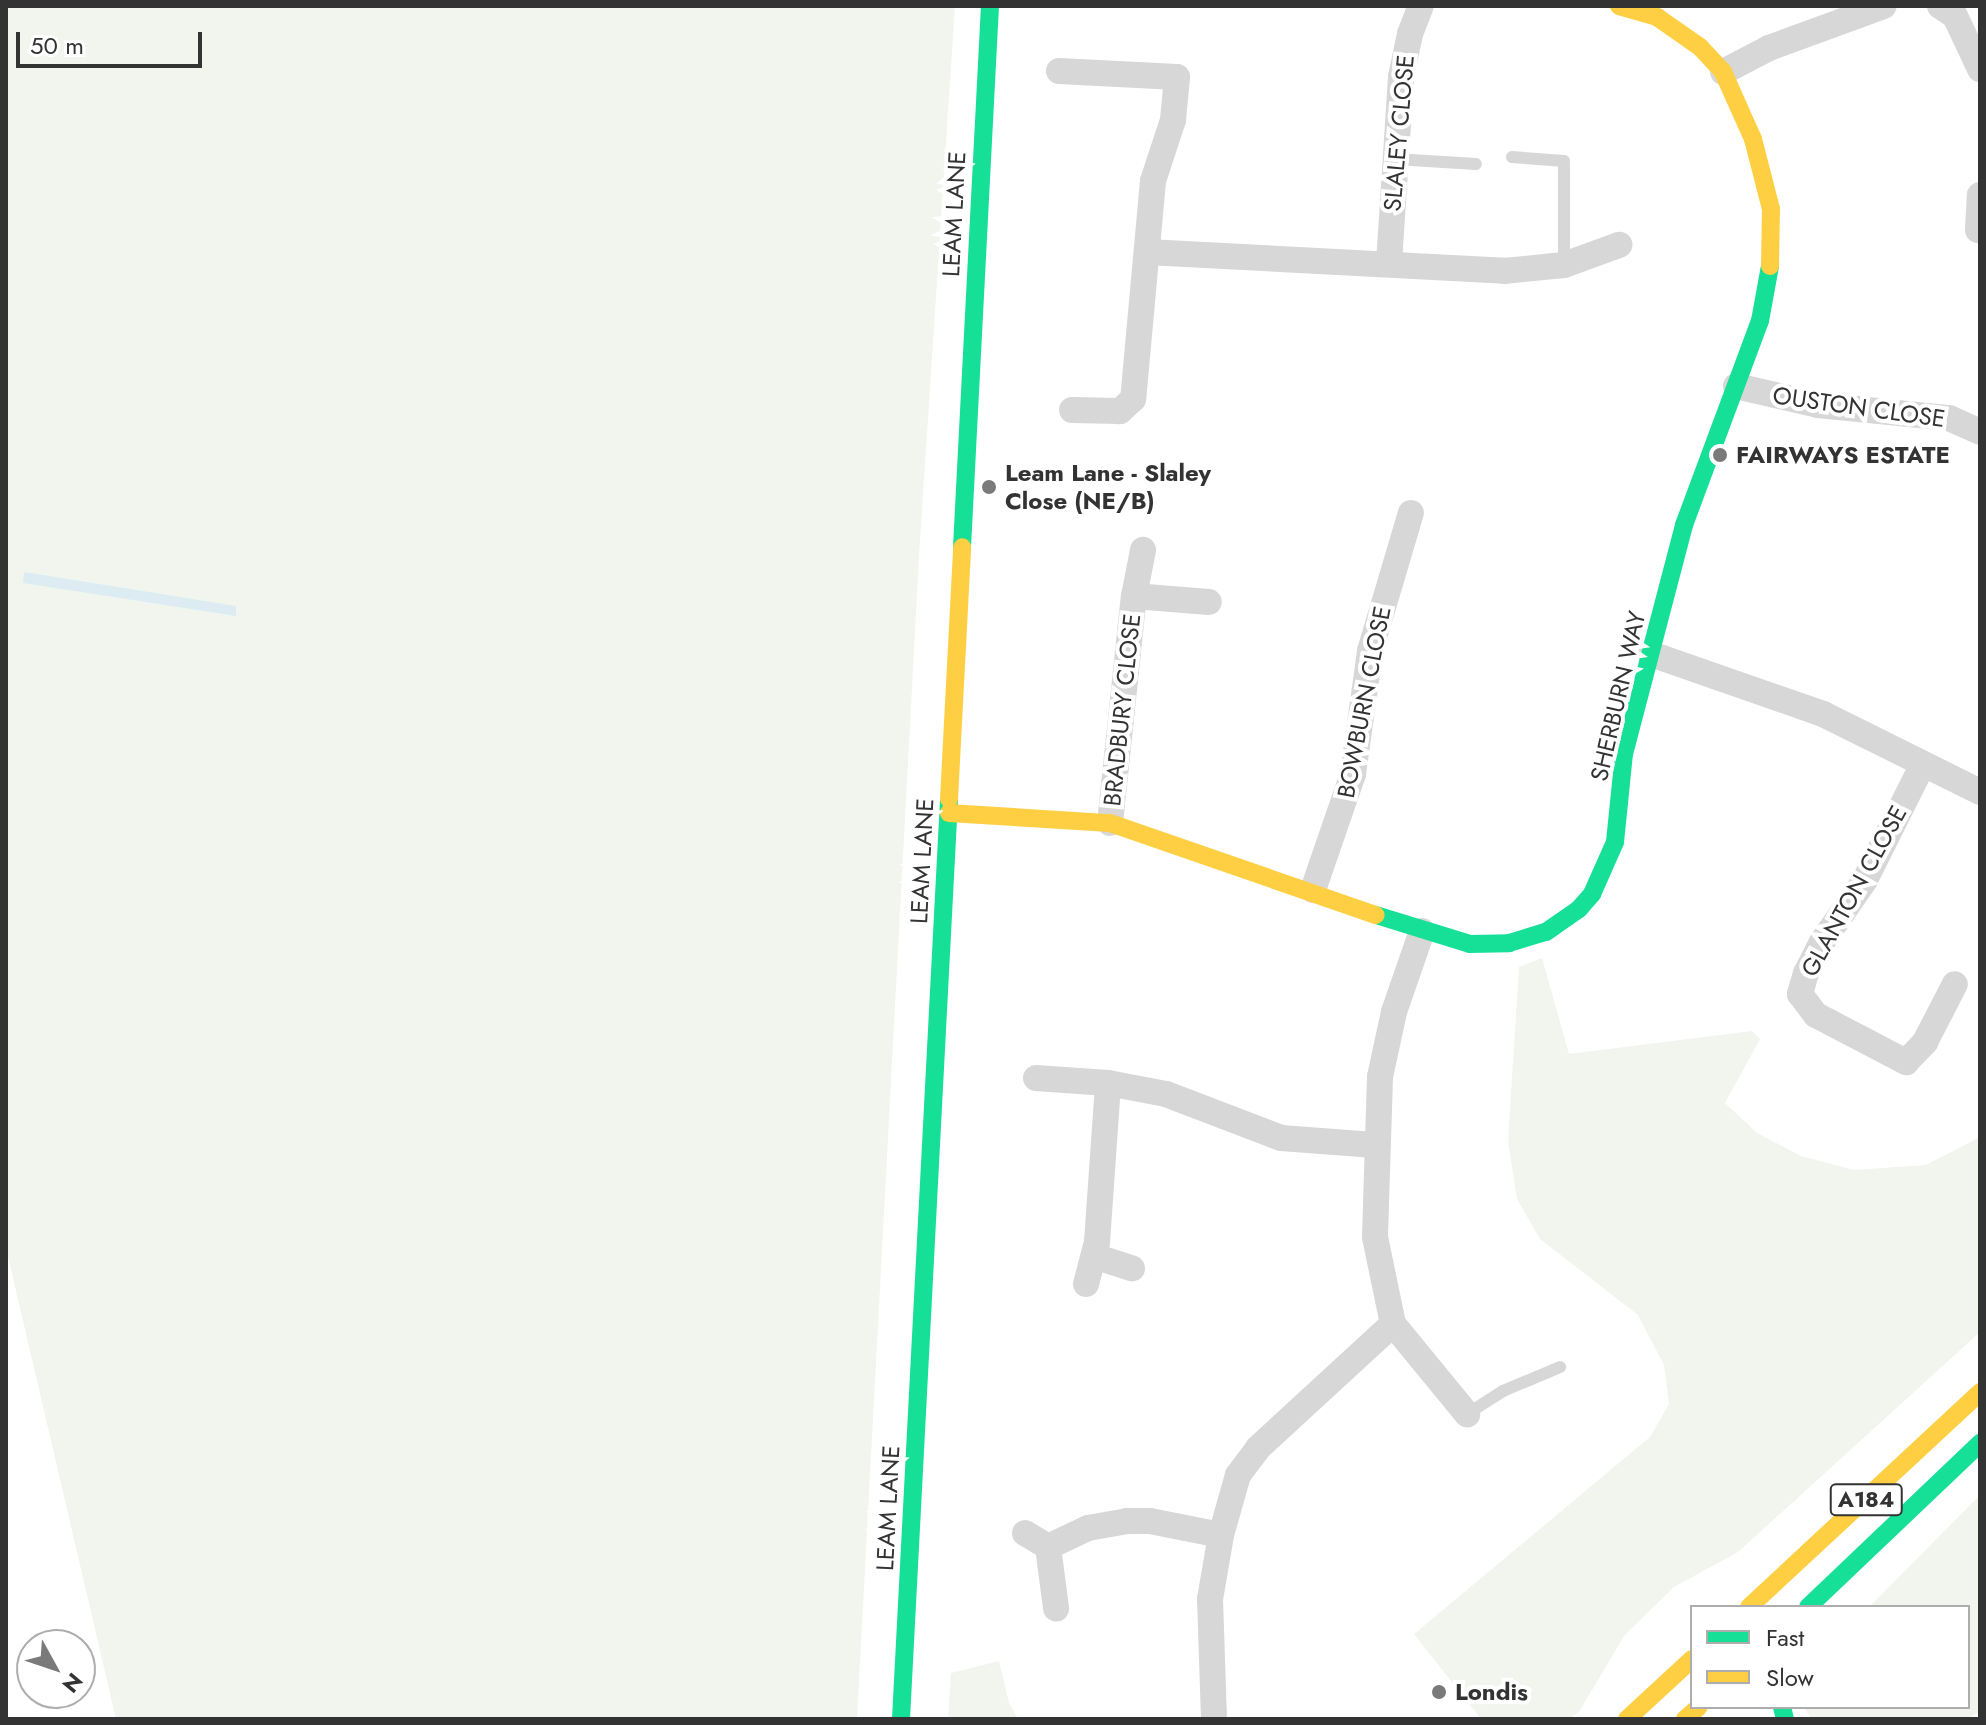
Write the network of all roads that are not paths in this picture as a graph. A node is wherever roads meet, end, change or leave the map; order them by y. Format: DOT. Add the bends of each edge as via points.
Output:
graph roads {
  1 [pos="990,6"];
  2 [pos="1421,6"];
  3 [pos="1619,6"];
  4 [pos="1884,6"];
  5 [pos="1940,6"];
  6 [pos="1980,69"];
  7 [pos="1059,71"];
  8 [pos="1723,72"];
  9 [pos="1512,157"];
  10 [pos="1395,159"];
  11 [pos="1476,164"];
  12 [pos="1980,195"];
  13 [pos="1978,230"];
  14 [pos="1619,245"];
  15 [pos="1147,252"];
  16 [pos="1389,263"];
  17 [pos="1564,265"];
  18 [pos="1736,386"];
  19 [pos="1072,410"];
  20 [pos="1980,432"];
  21 [pos="1411,513"];
  22 [pos="1143,550"];
  23 [pos="1134,596"];
  24 [pos="1209,602"];
  25 [pos="1651,654"];
  26 [pos="1923,764"];
  27 [pos="1980,792"];
  28 [pos="949,813"];
  29 [pos="1110,823"];
  30 [pos="1313,890"];
  31 [pos="1422,931"];
  32 [pos="1955,984"];
  33 [pos="1036,1078"];
  34 [pos="1108,1083"];
  35 [pos="1375,1145"];
  36 [pos="1094,1256"];
  37 [pos="1132,1268"];
  38 [pos="1086,1284"];
  39 [pos="1393,1324"];
  40 [pos="1560,1367"];
  41 [pos="1980,1392"];
  42 [pos="1467,1414"];
  43 [pos="1980,1443"];
  44 [pos="1025,1533"];
  45 [pos="1221,1535"];
  46 [pos="1048,1547"];
  47 [pos="1751,1605"];
  48 [pos="1810,1605"];
  49 [pos="1056,1608"];
  50 [pos="1690,1661"];
  51 [pos="901,1719"];
  52 [pos="1214,1719"];
  53 [pos="1627,1719"];
  1 -- 28 [label="main road, LEAM LANE"];
  2 -- 10 [label="street, SLALEY CLOSE" via="1404,55"];
  3 -- 8 [label="main road, SHERBURN WAY" via="1657,17 1700,47"];
  4 -- 8 [label="street" via="1769,48"];
  5 -- 6 [label="street" via="1955,16"];
  7 -- 15 [label="street" via="1177,77 1173,120 1153,181"];
  8 -- 18 [label="main road, SHERBURN WAY" via="1753,139 1771,209 1771,262 1760,321"];
  9 -- 17 [label="lane" via="1564,161"];
  10 -- 11 [label="lane"];
  10 -- 16 [label="street, SLALEY CLOSE"];
  12 -- 13 [label="street"];
  14 -- 17 [label="street"];
  15 -- 16 [label="street"];
  15 -- 19 [label="street" via="1133,399 1120,411"];
  16 -- 17 [label="street" via="1504,271"];
  18 -- 20 [label="street, OUSTON CLOSE" via="1818,405 1949,418"];
  18 -- 25 [label="main road, SHERBURN WAY" via="1684,525"];
  21 -- 30 [label="street, BOWBURN CLOSE" via="1370,651 1353,774"];
  22 -- 23 [label="street, BRADBURY CLOSE"];
  23 -- 24 [label="street, BRADBURY CLOSE"];
  23 -- 29 [label="street, BRADBURY CLOSE"];
  25 -- 26 [label="street" via="1823,714"];
  25 -- 31 [label="main road, SHERBURN WAY" via="1624,754 1615,842 1592,894 1563,922 1509,943 1470,944"];
  26 -- 27 [label="street"];
  26 -- 32 [label="street, GLANTON CLOSE" via="1865,880 1822,942 1800,994 1816,1015 1906,1062 1925,1042"];
  28 -- 29 [label="main road, SHERBURN WAY"];
  28 -- 51 [label="main road, LEAM LANE"];
  29 -- 30 [label="main road, SHERBURN WAY"];
  30 -- 31 [label="main road, SHERBURN WAY"];
  31 -- 35 [label="street" via="1385,1042"];
  33 -- 34 [label="street"];
  34 -- 35 [label="street" via="1187,1100 1281,1138"];
  34 -- 36 [label="street"];
  35 -- 39 [label="street" via="1375,1237"];
  36 -- 37 [label="street"];
  36 -- 38 [label="street"];
  39 -- 42 [label="street"];
  39 -- 45 [label="street" via="1247,1460"];
  40 -- 42 [label="lane" via="1503,1391"];
  41 -- 47 [label="main road, A184"];
  43 -- 48 [label="main road, A184"];
  44 -- 46 [label="street"];
  45 -- 46 [label="street" via="1150,1521 1118,1521"];
  45 -- 52 [label="street" via="1209,1625"];
  46 -- 49 [label="street"];
  50 -- 53 [label="main road"];
}
